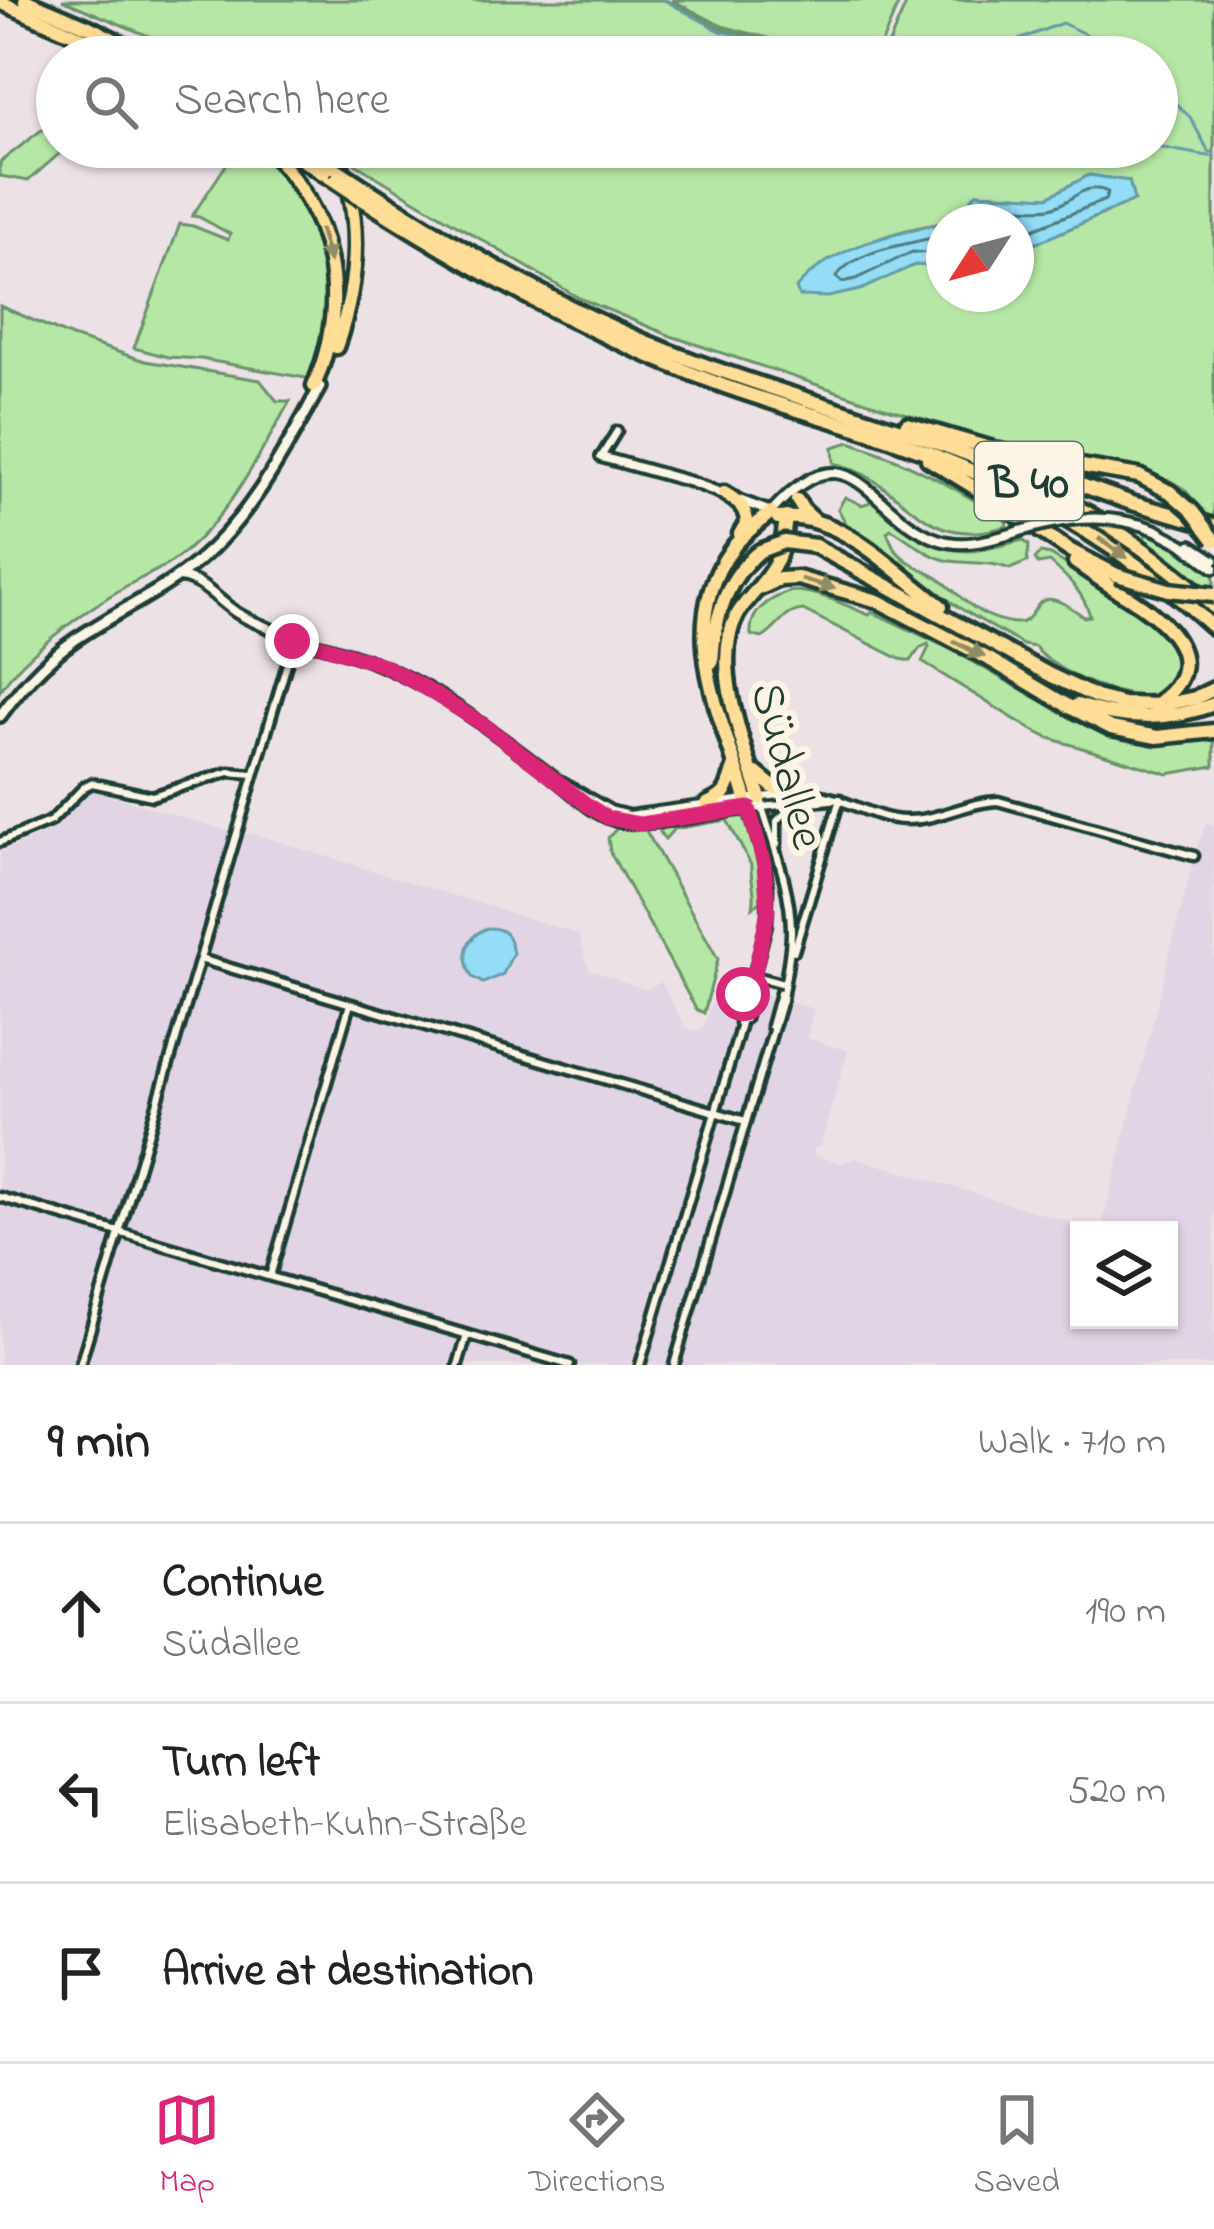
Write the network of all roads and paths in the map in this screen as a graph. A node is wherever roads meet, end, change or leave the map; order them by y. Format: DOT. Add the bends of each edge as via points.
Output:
graph roads {
  1 [pos="25,0"];
  2 [pos="0,2"];
  3 [pos="78,36"];
  4 [pos="106,36"];
  5 [pos="285,168"];
  6 [pos="322,168"];
  7 [pos="327,168"];
  8 [pos="340,168"];
  9 [pos="335,175"];
  10 [pos="365,194"];
  11 [pos="317,386"];
  12 [pos="818,404"];
  13 [pos="927,430"];
  14 [pos="616,431"];
  15 [pos="896,441"];
  16 [pos="601,457"];
  17 [pos="812,479"];
  18 [pos="724,493"];
  19 [pos="797,500"];
  20 [pos="769,520"];
  21 [pos="821,525"];
  22 [pos="1214,526"];
  23 [pos="1214,541"];
  24 [pos="1058,544"];
  25 [pos="732,548"];
  26 [pos="780,551"];
  27 [pos="198,562"];
  28 [pos="1214,564"];
  29 [pos="179,576"];
  30 [pos="204,586"];
  31 [pos="758,589"];
  32 [pos="1214,595"];
  33 [pos="1214,608"];
  34 [pos="1214,628"];
  35 [pos="986,638"];
  36 [pos="297,646"];
  37 [pos="712,688"];
  38 [pos="1214,689"];
  39 [pos="1059,699"];
  40 [pos="1214,704"];
  41 [pos="1149,706"];
  42 [pos="0,716"];
  43 [pos="1214,730"];
  44 [pos="735,764"];
  45 [pos="751,767"];
  46 [pos="253,774"];
  47 [pos="562,783"];
  48 [pos="799,798"];
  49 [pos="840,799"];
  50 [pos="754,803"];
  51 [pos="707,804"];
  52 [pos="0,842"];
  53 [pos="1194,856"];
  54 [pos="778,860"];
  55 [pos="764,864"];
  56 [pos="200,959"];
  57 [pos="788,969"];
  58 [pos="754,976"];
  59 [pos="784,984"];
  60 [pos="350,1004"];
  61 [pos="715,1111"];
  62 [pos="745,1120"];
  63 [pos="0,1197"];
  64 [pos="119,1232"];
  65 [pos="270,1276"];
  66 [pos="467,1335"];
  67 [pos="80,1365"];
  68 [pos="458,1365"];
  69 [pos="571,1365"];
  70 [pos="640,1365"];
  71 [pos="674,1365"];
  1 -- 4 [label="highway"];
  2 -- 3 [label="highway"];
  5 -- 11 [label="highway, one-way" via="313,210 334,280"];
  6 -- 9 [label="highway, B 40"];
  7 -- 9 [label="highway, B 40"];
  8 -- 11 [label="highway" via="351,194 354,264 341,332"];
  9 -- 10 [label="highway, B 40, bridge"];
  10 -- 12 [label="highway, B 40" via="602,322"];
  10 -- 15 [label="highway, B 40" via="503,284 631,348"];
  11 -- 27 [label="main road" via="238,521"];
  12 -- 13 [label="highway, B 40"];
  12 -- 33 [label="highway, B 40" via="1043,488 1143,549"];
  13 -- 22 [label="highway, B 40"];
  13 -- 23 [label="highway, bridge" via="1139,476 1192,511"];
  14 -- 16 [label="street"];
  15 -- 24 [label="highway"];
  15 -- 34 [label="highway, B 40, one-way" via="1057,514"];
  16 -- 18 [label="street"];
  17 -- 19 [label="street"];
  17 -- 20 [label="street"];
  17 -- 28 [label="street, bridge" via="853,477 940,540 968,544 1088,517 1156,530"];
  18 -- 20 [label="street"];
  18 -- 25 [label="highway" via="747,517"];
  19 -- 20 [label="street"];
  19 -- 21 [label="highway"];
  20 -- 21 [label="highway"];
  20 -- 25 [label="highway"];
  20 -- 26 [label="highway"];
  20 -- 26 [label="highway"];
  21 -- 35 [label="highway" via="859,541"];
  24 -- 32 [label="highway, bridge" via="1117,575"];
  24 -- 41 [label="highway" via="1193,644 1192,678"];
  25 -- 37 [label="highway" via="705,605"];
  26 -- 31 [label="highway, Südallee"];
  27 -- 29 [label="main road"];
  27 -- 30 [label="street"];
  29 -- 30 [label="street"];
  29 -- 42 [label="main road" via="60,651"];
  30 -- 36 [label="street"];
  31 -- 39 [label="highway, one-way" via="798,578 878,602"];
  31 -- 45 [label="highway, Südallee" via="736,618 727,657"];
  35 -- 37 [label="highway, bridge" via="815,546 784,542 741,568 722,604"];
  35 -- 41 [label="highway" via="1078,689"];
  36 -- 46 [label="street"];
  36 -- 47 [label="street" via="316,644 391,669"];
  37 -- 44 [label="highway, Südallee"];
  38 -- 41 [label="highway"];
  39 -- 40 [label="highway" via="1135,718"];
  39 -- 43 [label="highway" via="1137,734"];
  44 -- 50 [label="highway, Südallee"];
  44 -- 51 [label="highway" via="730,787"];
  45 -- 48 [label="highway"];
  45 -- 50 [label="highway, Südallee"];
  46 -- 52 [label="street" via="230,772 152,796 92,782 51,821"];
  46 -- 56 [label="street"];
  47 -- 50 [label="street" via="626,823"];
  47 -- 51 [label="street" via="625,815"];
  48 -- 49 [label="street"];
  48 -- 50 [label="street"];
  48 -- 54 [label="street" via="777,821"];
  49 -- 53 [label="street" via="902,820 998,801"];
  49 -- 57 [label="street, Südallee"];
  50 -- 51 [label="street"];
  50 -- 54 [label="street, Südallee"];
  50 -- 55 [label="street, Südallee"];
  54 -- 55 [label="street"];
  54 -- 57 [label="street, Südallee" via="790,911"];
  55 -- 58 [label="street, Südallee" via="768,911"];
  56 -- 60 [label="street"];
  56 -- 64 [label="street"];
  57 -- 59 [label="street, Südallee"];
  58 -- 59 [label="street"];
  58 -- 61 [label="street, Südallee"];
  59 -- 62 [label="street, Südallee"];
  60 -- 61 [label="street"];
  60 -- 65 [label="street"];
  61 -- 62 [label="street"];
  61 -- 70 [label="street, Südallee"];
  62 -- 71 [label="street, Südallee"];
  63 -- 64 [label="street"];
  64 -- 65 [label="street"];
  64 -- 67 [label="street"];
  65 -- 66 [label="street"];
  66 -- 68 [label="street"];
  66 -- 69 [label="street"];
}
